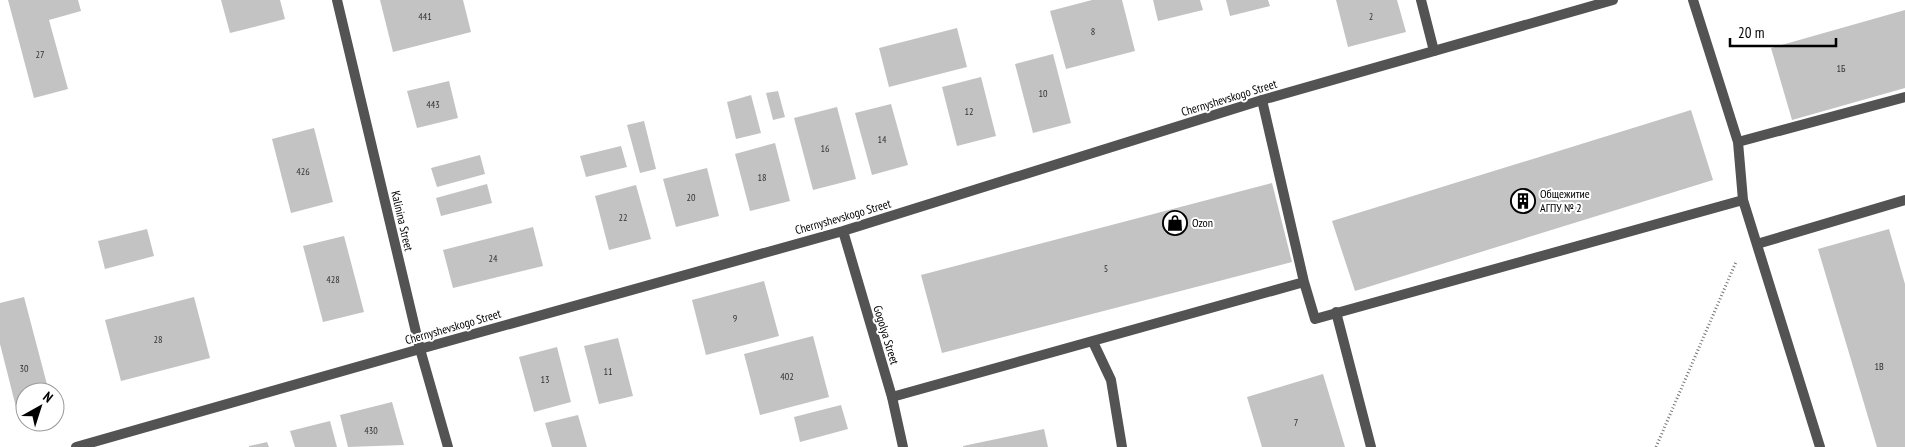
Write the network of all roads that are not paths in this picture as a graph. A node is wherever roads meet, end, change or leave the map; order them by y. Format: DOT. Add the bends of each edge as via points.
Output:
graph roads {
  1 [pos="337,0"];
  2 [pos="1421,0"];
  3 [pos="1613,0"];
  4 [pos="1693,0"];
  5 [pos="1434,51"];
  6 [pos="1905,96"];
  7 [pos="1262,100"];
  8 [pos="1738,142"];
  9 [pos="1743,200"];
  10 [pos="1905,200"];
  11 [pos="842,231"];
  12 [pos="1757,244"];
  13 [pos="1304,282"];
  14 [pos="1336,312"];
  15 [pos="1093,342"];
  16 [pos="420,349"];
  17 [pos="892,397"];
  18 [pos="76,447"];
  19 [pos="448,447"];
  20 [pos="904,447"];
  21 [pos="1122,447"];
  22 [pos="1371,447"];
  23 [pos="1820,447"];
  1 -- 16 [label="street, Kalinina Street"];
  2 -- 5 [label="street"];
  3 -- 5 [label="street, Chernyshevskogo Street"];
  4 -- 8 [label="street"];
  5 -- 7 [label="street, Chernyshevskogo Street"];
  6 -- 8 [label="street"];
  7 -- 11 [label="street, Chernyshevskogo Street"];
  7 -- 13 [label="street"];
  8 -- 9 [label="street"];
  9 -- 12 [label="street"];
  9 -- 14 [label="street"];
  10 -- 12 [label="street"];
  11 -- 16 [label="street, Chernyshevskogo Street"];
  11 -- 17 [label="street, Gogolya Street"];
  12 -- 23 [label="street"];
  13 -- 14 [label="street" via="1315,319"];
  13 -- 15 [label="street"];
  14 -- 22 [label="street"];
  15 -- 17 [label="street"];
  15 -- 21 [label="street" via="1111,380"];
  16 -- 18 [label="street, Chernyshevskogo Street"];
  16 -- 19 [label="street, Kalinina Street"];
  17 -- 20 [label="street, Gogolya Street"];
}
